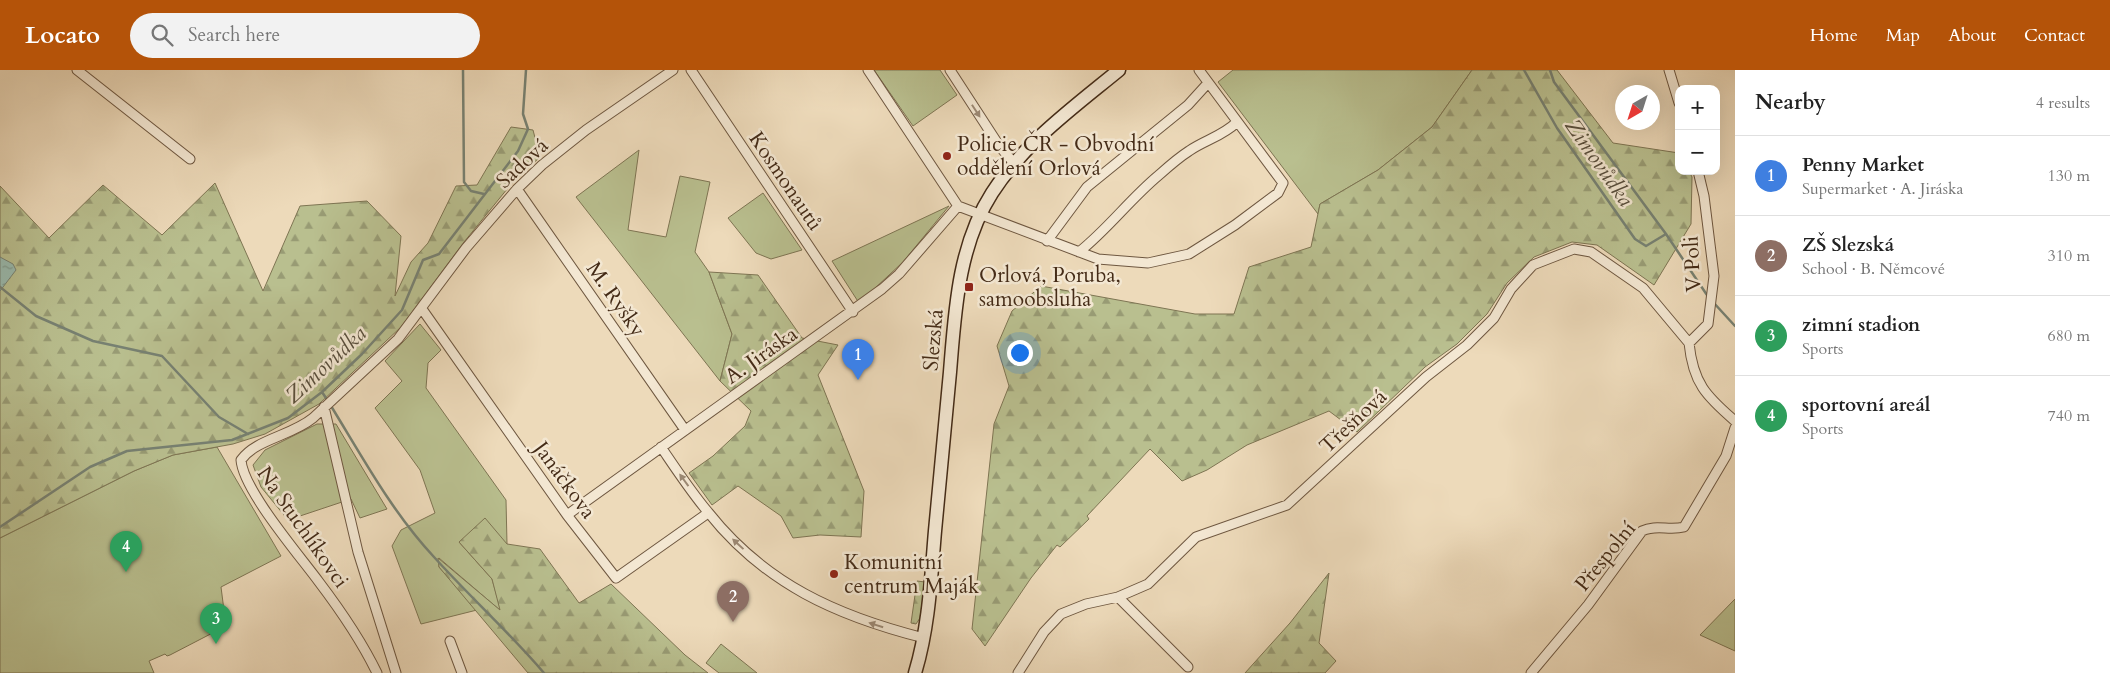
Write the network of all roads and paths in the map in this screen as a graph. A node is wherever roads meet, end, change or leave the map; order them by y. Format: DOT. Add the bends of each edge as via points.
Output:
graph roads {
  1 [pos="77,70"];
  2 [pos="673,70"];
  3 [pos="690,70"];
  4 [pos="868,70"];
  5 [pos="950,70"];
  6 [pos="1119,70"];
  7 [pos="1199,70"];
  8 [pos="1669,70"];
  9 [pos="1208,83"];
  10 [pos="1675,90"];
  11 [pos="1237,122"];
  12 [pos="190,159"];
  13 [pos="1014,163"];
  14 [pos="1699,175"];
  15 [pos="517,189"];
  16 [pos="958,206"];
  17 [pos="981,213"];
  18 [pos="1047,241"];
  19 [pos="1079,252"];
  20 [pos="422,309"];
  21 [pos="853,312"];
  22 [pos="1688,344"];
  23 [pos="324,407"];
  24 [pos="1735,421"];
  25 [pos="1735,428"];
  26 [pos="685,430"];
  27 [pos="661,447"];
  28 [pos="708,513"];
  29 [pos="567,515"];
  30 [pos="1118,597"];
  31 [pos="924,638"];
  32 [pos="450,641"];
  33 [pos="1188,667"];
  34 [pos="377,673"];
  35 [pos="396,673"];
  36 [pos="462,673"];
  37 [pos="915,673"];
  38 [pos="1018,673"];
  39 [pos="1531,673"];
  1 -- 12 [label="street"];
  2 -- 15 [label="street, Sadová" via="586,130"];
  3 -- 21 [label="street, Kosmonautů"];
  4 -- 16 [label="street"];
  5 -- 13 [label="street, one-way"];
  6 -- 13 [label="street, Slezská" via="1048,129"];
  7 -- 9 [label="street"];
  8 -- 10 [label="street"];
  9 -- 11 [label="street"];
  9 -- 18 [label="street" via="1188,105 1087,187"];
  11 -- 19 [label="street" via="1157,176 1102,234"];
  11 -- 19 [label="street" via="1283,183 1278,193 1236,225 1189,254 1148,263 1098,259"];
  13 -- 17 [label="street, Slezská"];
  14 -- 22 [label="street, V Poli" via="1714,276 1708,324"];
  15 -- 20 [label="street, Sadová" via="466,248"];
  15 -- 26 [label="street, M. Ryšky"];
  16 -- 17 [label="street"];
  16 -- 21 [label="street, A. Jiráska" via="899,274"];
  17 -- 18 [label="street"];
  17 -- 31 [label="street, Slezská" via="968,245 957,293"];
  18 -- 19 [label="street"];
  20 -- 23 [label="street, Na Stuchlíkovci" via="398,339"];
  20 -- 29 [label="street, Janáčkova"];
  21 -- 26 [label="street, A. Jiráska"];
  22 -- 24 [label="street" via="1691,367 1708,398"];
  22 -- 30 [label="street, Třešňová" via="1643,288 1591,252 1574,249 1553,256 1533,265 1511,289 1494,318 1466,346 1426,377 1288,505 1196,537 1148,584"];
  23 -- 34 [label="street, Na Stuchlíkovci" via="299,429 251,448 241,460 241,467 298,556 353,629"];
  23 -- 35 [label="street, Na Stuchlíkovci" via="358,552"];
  25 -- 39 [label="street, Přespolní" via="1726,456 1684,527 1673,530 1652,526 1642,531 1588,605"];
  26 -- 27 [label="street, A. Jiráska"];
  28 -- 27 [label="street, one-way"];
  27 -- 29 [label="street, A. Jiráska"];
  28 -- 29 [label="street, Janáčkova" via="616,578"];
  31 -- 28 [label="street, one-way" via="874,625 812,599 767,572"];
  30 -- 33 [label="street"];
  30 -- 38 [label="street, Třešňová" via="1061,614 1044,632"];
  31 -- 37 [label="street, Slezská"];
  32 -- 36 [label="street"];
}
